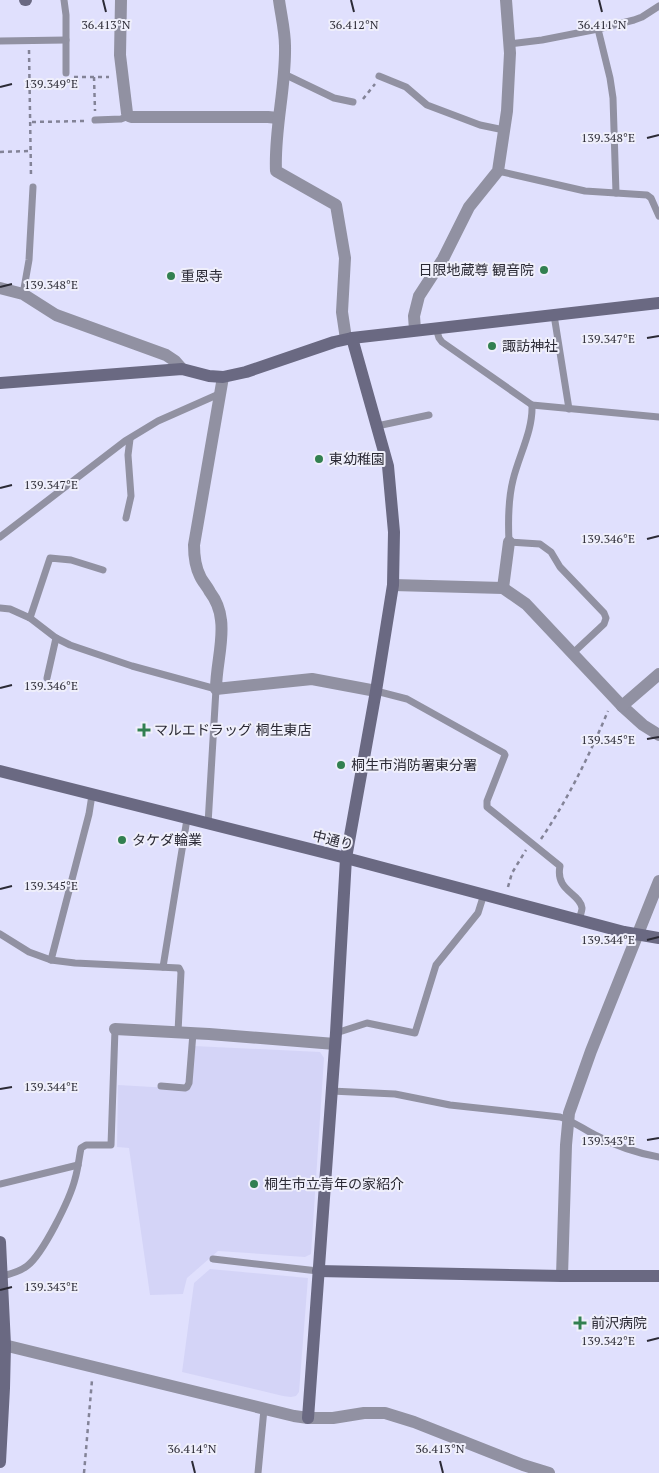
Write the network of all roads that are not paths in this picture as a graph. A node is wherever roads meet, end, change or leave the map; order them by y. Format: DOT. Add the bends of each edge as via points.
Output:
graph roads {
  1 [pos="64,0"];
  2 [pos="121,0"];
  3 [pos="278,0"];
  4 [pos="506,0"];
  5 [pos="659,6"];
  6 [pos="598,29"];
  7 [pos="66,40"];
  8 [pos="0,41"];
  9 [pos="509,44"];
  10 [pos="66,73"];
  11 [pos="284,74"];
  12 [pos="379,76"];
  13 [pos="352,102"];
  14 [pos="129,116"];
  15 [pos="278,118"];
  16 [pos="95,120"];
  17 [pos="504,130"];
  18 [pos="498,171"];
  19 [pos="32,187"];
  20 [pos="616,193"];
  21 [pos="659,216"];
  22 [pos="0,288"];
  23 [pos="24,294"];
  24 [pos="659,303"];
  25 [pos="554,315"];
  26 [pos="436,328"];
  27 [pos="415,330"];
  28 [pos="349,338"];
  29 [pos="182,369"];
  30 [pos="223,377"];
  31 [pos="0,383"];
  32 [pos="219,394"];
  33 [pos="532,405"];
  34 [pos="569,409"];
  35 [pos="429,415"];
  36 [pos="659,417"];
  37 [pos="377,426"];
  38 [pos="130,439"];
  39 [pos="126,518"];
  40 [pos="0,537"];
  41 [pos="509,542"];
  42 [pos="103,570"];
  43 [pos="394,585"];
  44 [pos="503,588"];
  45 [pos="0,608"];
  46 [pos="30,618"];
  47 [pos="56,638"];
  48 [pos="573,652"];
  49 [pos="659,674"];
  50 [pos="47,678"];
  51 [pos="216,689"];
  52 [pos="376,691"];
  53 [pos="619,703"];
  54 [pos="659,736"];
  55 [pos="0,771"];
  56 [pos="92,795"];
  57 [pos="187,819"];
  58 [pos="208,824"];
  59 [pos="346,858"];
  60 [pos="659,881"];
  61 [pos="484,894"];
  62 [pos="580,920"];
  63 [pos="0,934"];
  64 [pos="637,934"];
  65 [pos="659,938"];
  66 [pos="51,960"];
  67 [pos="163,967"];
  68 [pos="114,1029"];
  69 [pos="178,1032"];
  70 [pos="192,1033"];
  71 [pos="336,1038"];
  72 [pos="161,1086"];
  73 [pos="331,1091"];
  74 [pos="567,1120"];
  75 [pos="659,1157"];
  76 [pos="78,1165"];
  77 [pos="0,1184"];
  78 [pos="0,1242"];
  79 [pos="213,1259"];
  80 [pos="318,1271"];
  81 [pos="2,1276"];
  82 [pos="562,1276"];
  83 [pos="659,1276"];
  84 [pos="3,1344"];
  85 [pos="264,1409"];
  86 [pos="308,1418"];
  87 [pos="0,1462"];
  88 [pos="523,1469"];
  89 [pos="258,1473"];
  90 [pos="549,1473"];
  1 -- 7 [label="lane"];
  2 -- 14 [label="street" via="120,49"];
  3 -- 11 [label="street" via="284,30"];
  4 -- 9 [label="street"];
  5 -- 6 [label="lane" via="642,17"];
  6 -- 9 [label="lane"];
  6 -- 20 [label="lane" via="614,98"];
  7 -- 8 [label="lane"];
  7 -- 10 [label="lane"];
  9 -- 17 [label="street"];
  11 -- 13 [label="lane" via="334,98"];
  11 -- 15 [label="street"];
  12 -- 17 [label="lane" via="406,87 428,105 480,125"];
  14 -- 15 [label="street"];
  14 -- 16 [label="lane"];
  15 -- 28 [label="street" via="276,170 336,204 345,258 342,312"];
  17 -- 18 [label="street"];
  18 -- 20 [label="lane" via="585,191"];
  18 -- 27 [label="street" via="469,207 443,259 419,296 414,316"];
  19 -- 23 [label="lane"];
  20 -- 21 [label="lane" via="647,195"];
  22 -- 23 [label="street"];
  23 -- 29 [label="street" via="56,315 166,355"];
  24 -- 25 [label="street"];
  25 -- 26 [label="street"];
  25 -- 34 [label="lane"];
  26 -- 27 [label="street"];
  26 -- 33 [label="lane" via="442,342"];
  27 -- 28 [label="street"];
  28 -- 30 [label="street"];
  28 -- 37 [label="street"];
  29 -- 30 [label="street"];
  29 -- 31 [label="street"];
  30 -- 32 [label="street"];
  32 -- 38 [label="lane" via="158,421"];
  32 -- 51 [label="street" via="194,546 200,576 212,594 221,620"];
  33 -- 34 [label="lane"];
  33 -- 41 [label="lane" via="531,423 513,479 508,516"];
  34 -- 36 [label="lane"];
  35 -- 37 [label="lane"];
  37 -- 43 [label="street" via="388,466 394,532"];
  38 -- 39 [label="lane" via="131,496"];
  38 -- 40 [label="lane"];
  41 -- 44 [label="street"];
  41 -- 48 [label="lane" via="540,544 551,552 560,567 604,613 604,624"];
  42 -- 46 [label="lane" via="71,560 50,558"];
  43 -- 44 [label="street"];
  43 -- 52 [label="street"];
  44 -- 48 [label="street" via="526,604"];
  45 -- 46 [label="lane"];
  46 -- 47 [label="lane"];
  47 -- 50 [label="lane"];
  47 -- 51 [label="lane" via="132,666"];
  48 -- 53 [label="street"];
  49 -- 53 [label="street"];
  51 -- 52 [label="street" via="312,679"];
  51 -- 58 [label="lane"];
  52 -- 59 [label="street"];
  52 -- 62 [label="lane" via="407,699 504,753 487,807 560,866 563,885 582,907"];
  53 -- 54 [label="street"];
  55 -- 56 [label="street, 中通り"];
  56 -- 57 [label="street, 中通り"];
  56 -- 66 [label="lane"];
  57 -- 58 [label="street, 中通り"];
  57 -- 67 [label="lane"];
  58 -- 59 [label="street, 中通り"];
  59 -- 61 [label="street, 中通り"];
  59 -- 71 [label="street"];
  60 -- 64 [label="street"];
  61 -- 62 [label="street, 中通り"];
  61 -- 71 [label="lane" via="478,912 436,966 415,1033 367,1023"];
  62 -- 64 [label="street, 中通り"];
  63 -- 66 [label="lane" via="29,952"];
  64 -- 65 [label="street, 中通り"];
  64 -- 74 [label="street"];
  66 -- 67 [label="lane"];
  67 -- 69 [label="lane" via="179,968 181,972"];
  68 -- 69 [label="street"];
  68 -- 76 [label="lane" via="110,1145 81,1148"];
  69 -- 70 [label="street"];
  70 -- 71 [label="street"];
  70 -- 72 [label="lane" via="187,1087"];
  71 -- 73 [label="street"];
  73 -- 74 [label="lane" via="395,1094 450,1105"];
  73 -- 80 [label="street"];
  74 -- 75 [label="lane" via="621,1148"];
  74 -- 82 [label="street"];
  76 -- 77 [label="lane"];
  76 -- 81 [label="lane" via="75,1180 38,1254 28,1265"];
  78 -- 81 [label="street"];
  79 -- 80 [label="lane"];
  80 -- 82 [label="street"];
  80 -- 86 [label="street"];
  81 -- 84 [label="street"];
  82 -- 83 [label="street"];
  84 -- 85 [label="street"];
  84 -- 87 [label="street"];
  85 -- 86 [label="street"];
  85 -- 89 [label="lane"];
  86 -- 88 [label="street" via="385,1413 414,1422"];
  88 -- 90 [label="street"];
}
